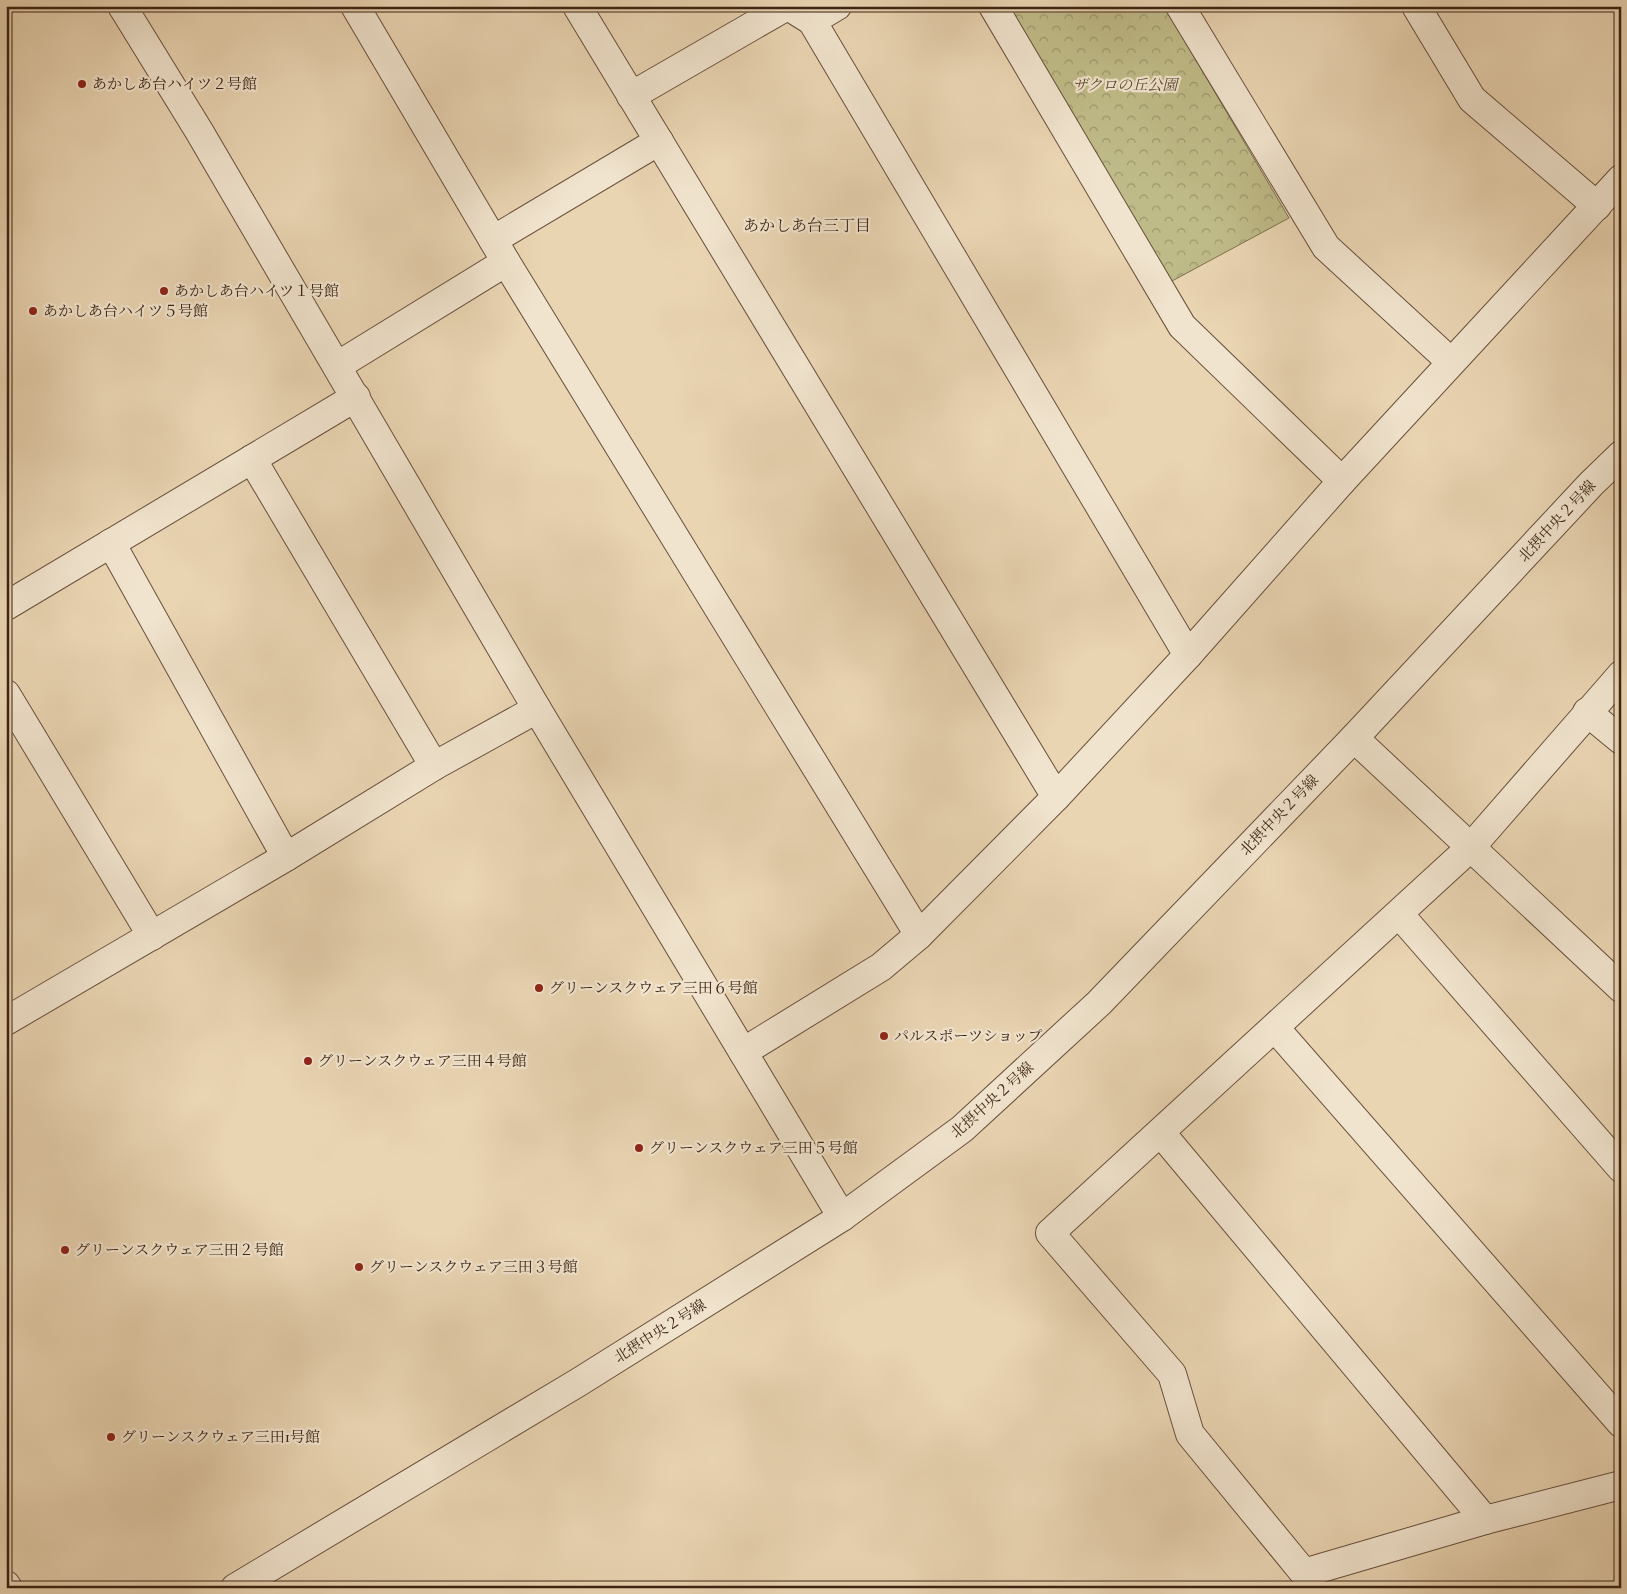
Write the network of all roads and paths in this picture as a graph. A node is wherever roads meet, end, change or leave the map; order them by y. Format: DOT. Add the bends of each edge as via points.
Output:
graph roads {
  1 [pos="122,6"];
  2 [pos="355,6"];
  3 [pos="577,6"];
  4 [pos="788,6"];
  5 [pos="837,6"];
  6 [pos="993,6"];
  7 [pos="1180,6"];
  8 [pos="1416,6"];
  9 [pos="812,21"];
  10 [pos="631,96"];
  11 [pos="659,141"];
  12 [pos="1621,179"];
  13 [pos="1597,206"];
  14 [pos="500,251"];
  15 [pos="1451,362"];
  16 [pos="337,366"];
  17 [pos="356,397"];
  18 [pos="1621,455"];
  19 [pos="252,459"];
  20 [pos="1342,481"];
  21 [pos="111,543"];
  22 [pos="6,606"];
  23 [pos="1188,655"];
  24 [pos="1621,675"];
  25 [pos="6,694"];
  26 [pos="537,709"];
  27 [pos="1587,712"];
  28 [pos="1354,738"];
  29 [pos="1621,740"];
  30 [pos="434,766"];
  31 [pos="1056,797"];
  32 [pos="1471,847"];
  33 [pos="286,857"];
  34 [pos="1400,914"];
  35 [pos="920,935"];
  36 [pos="152,936"];
  37 [pos="1621,988"];
  38 [pos="9,1011"];
  39 [pos="1274,1028"];
  40 [pos="743,1052"];
  41 [pos="1161,1133"];
  42 [pos="1621,1168"];
  43 [pos="842,1217"];
  44 [pos="1621,1423"];
  45 [pos="1621,1485"];
  46 [pos="1485,1520"];
  47 [pos="235,1588"];
  1 -- 16 [label="street"];
  2 -- 14 [label="street"];
  3 -- 10 [label="street"];
  4 -- 9 [label="street"];
  4 -- 10 [label="street"];
  5 -- 9 [label="street"];
  6 -- 20 [label="street" via="1182,326"];
  7 -- 15 [label="street" via="1326,247"];
  8 -- 13 [label="street" via="1472,99"];
  9 -- 23 [label="street"];
  10 -- 11 [label="street"];
  11 -- 14 [label="street"];
  11 -- 31 [label="street"];
  12 -- 13 [label="street"];
  13 -- 15 [label="street"];
  14 -- 16 [label="street"];
  14 -- 35 [label="street"];
  15 -- 20 [label="street"];
  16 -- 17 [label="street"];
  17 -- 19 [label="street"];
  17 -- 26 [label="street"];
  18 -- 28 [label="street, 北摂中央２号線"];
  19 -- 21 [label="street"];
  19 -- 30 [label="street"];
  20 -- 23 [label="street"];
  21 -- 22 [label="street"];
  21 -- 33 [label="street"];
  23 -- 31 [label="street"];
  24 -- 27 [label="street"];
  25 -- 36 [label="street"];
  26 -- 30 [label="street"];
  26 -- 40 [label="street"];
  27 -- 29 [label="street"];
  27 -- 32 [label="street"];
  28 -- 32 [label="street"];
  28 -- 43 [label="street, 北摂中央２号線" via="1099,1003 962,1129"];
  30 -- 33 [label="street"];
  31 -- 35 [label="street"];
  32 -- 34 [label="street"];
  32 -- 37 [label="street"];
  33 -- 36 [label="street"];
  34 -- 39 [label="street"];
  34 -- 42 [label="street"];
  35 -- 40 [label="street" via="882,967"];
  36 -- 38 [label="street"];
  39 -- 41 [label="street"];
  39 -- 44 [label="street"];
  40 -- 43 [label="street"];
  41 -- 46 [label="street"];
  41 -- 46 [label="street" via="1050,1233 1172,1374 1190,1434 1304,1572"];
  43 -- 47 [label="street, 北摂中央２号線" via="579,1382"];
  45 -- 46 [label="street"];
}
